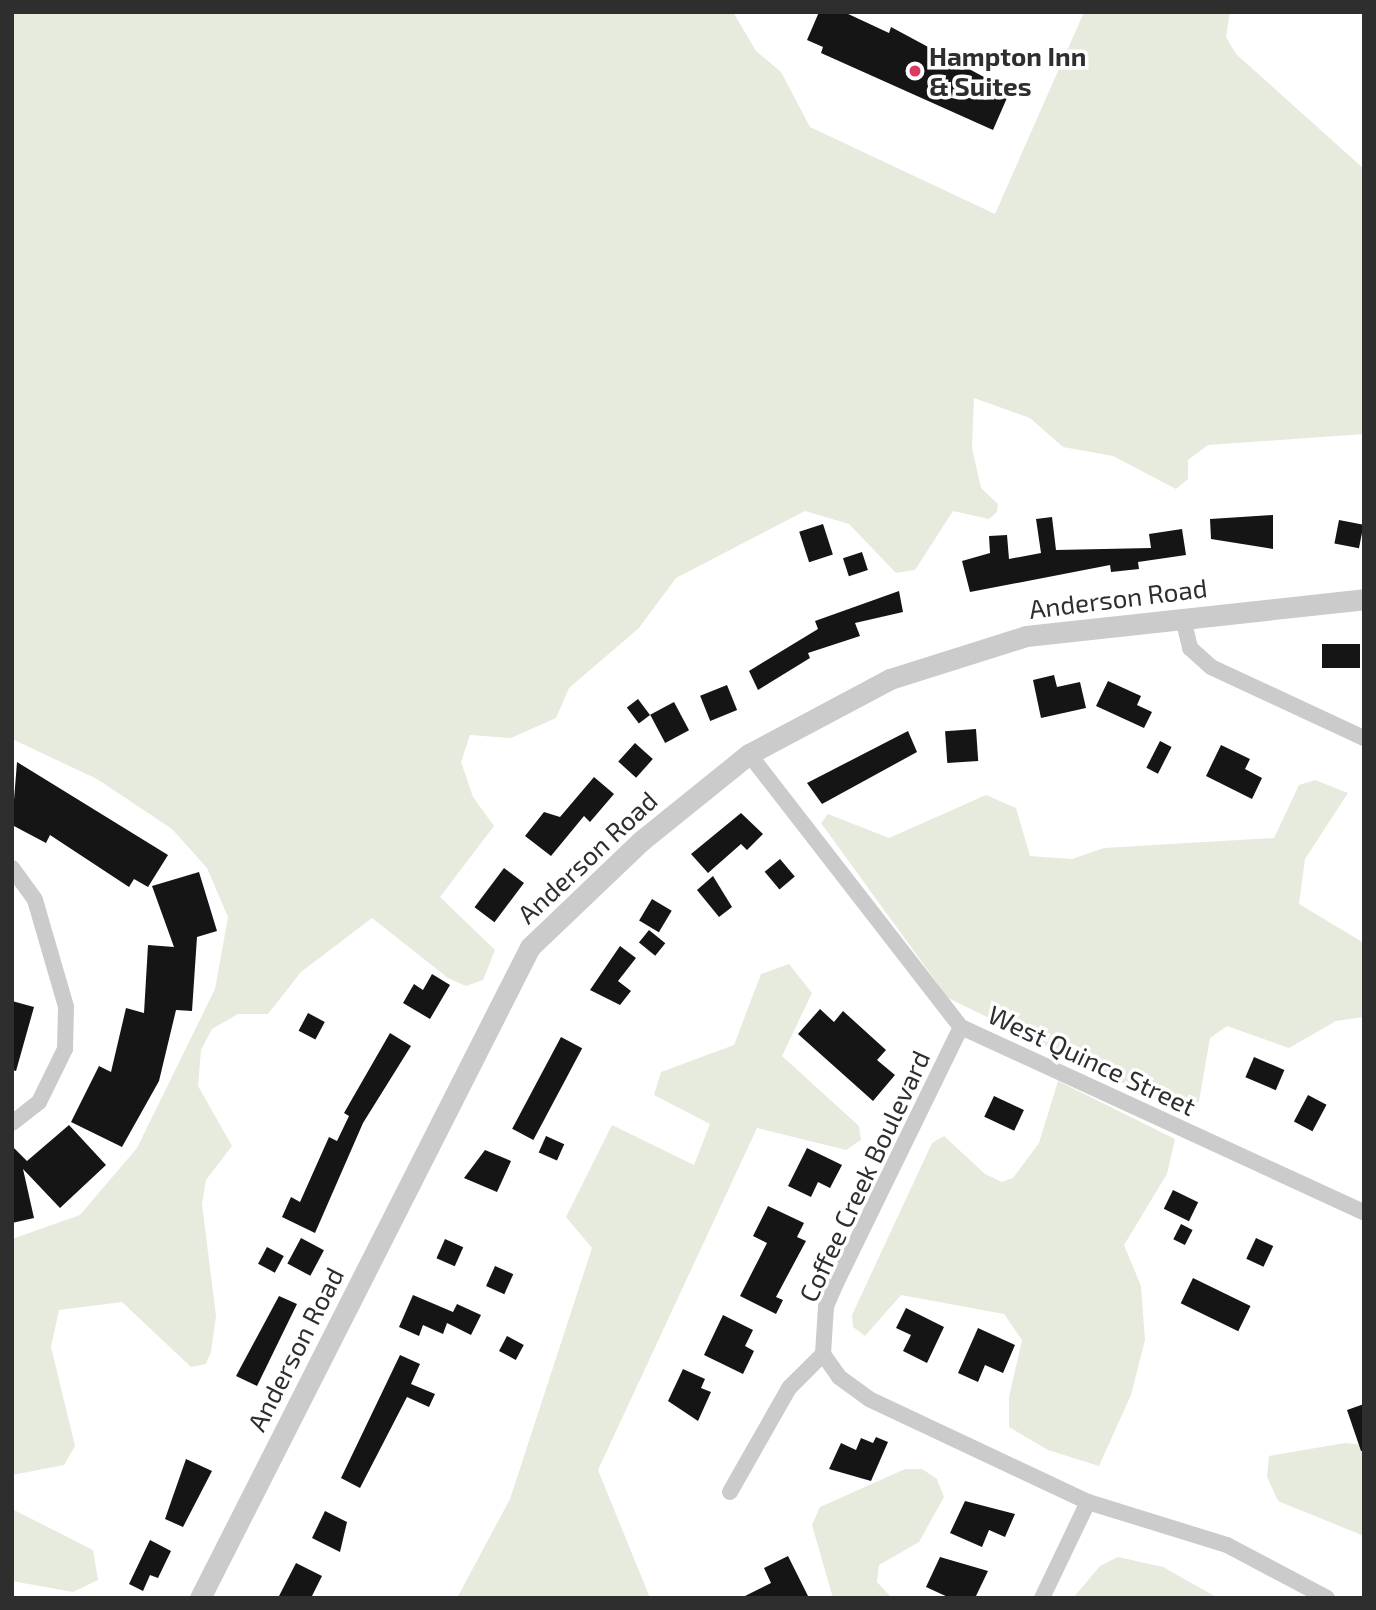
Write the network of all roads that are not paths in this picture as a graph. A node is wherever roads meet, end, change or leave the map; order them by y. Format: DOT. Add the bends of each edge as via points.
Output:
graph roads {
  1 [pos="1364,598"];
  2 [pos="1183,618"];
  3 [pos="1364,738"];
  4 [pos="749,754"];
  5 [pos="12,868"];
  6 [pos="961,1027"];
  7 [pos="12,1124"];
  8 [pos="1364,1212"];
  9 [pos="823,1354"];
  10 [pos="730,1492"];
  11 [pos="1088,1502"];
  12 [pos="200,1598"];
  13 [pos="1042,1598"];
  14 [pos="1327,1598"];
  1 -- 2 [label="street, Anderson Road"];
  2 -- 3 [label="street" via="1190,648 1211,667"];
  2 -- 4 [label="street, Anderson Road" via="1001,644 890,679"];
  4 -- 6 [label="street, West Quince Street"];
  4 -- 12 [label="street, Anderson Road" via="641,841 530,947"];
  5 -- 7 [label="street" via="35,900 66,1007 65,1049 39,1102"];
  6 -- 8 [label="street, West Quince Street"];
  6 -- 9 [label="street, Coffee Creek Boulevard" via="836,1283 826,1307"];
  9 -- 10 [label="street" via="789,1388"];
  9 -- 11 [label="street" via="869,1399"];
  11 -- 13 [label="street"];
  11 -- 14 [label="street" via="1227,1545"];
}
